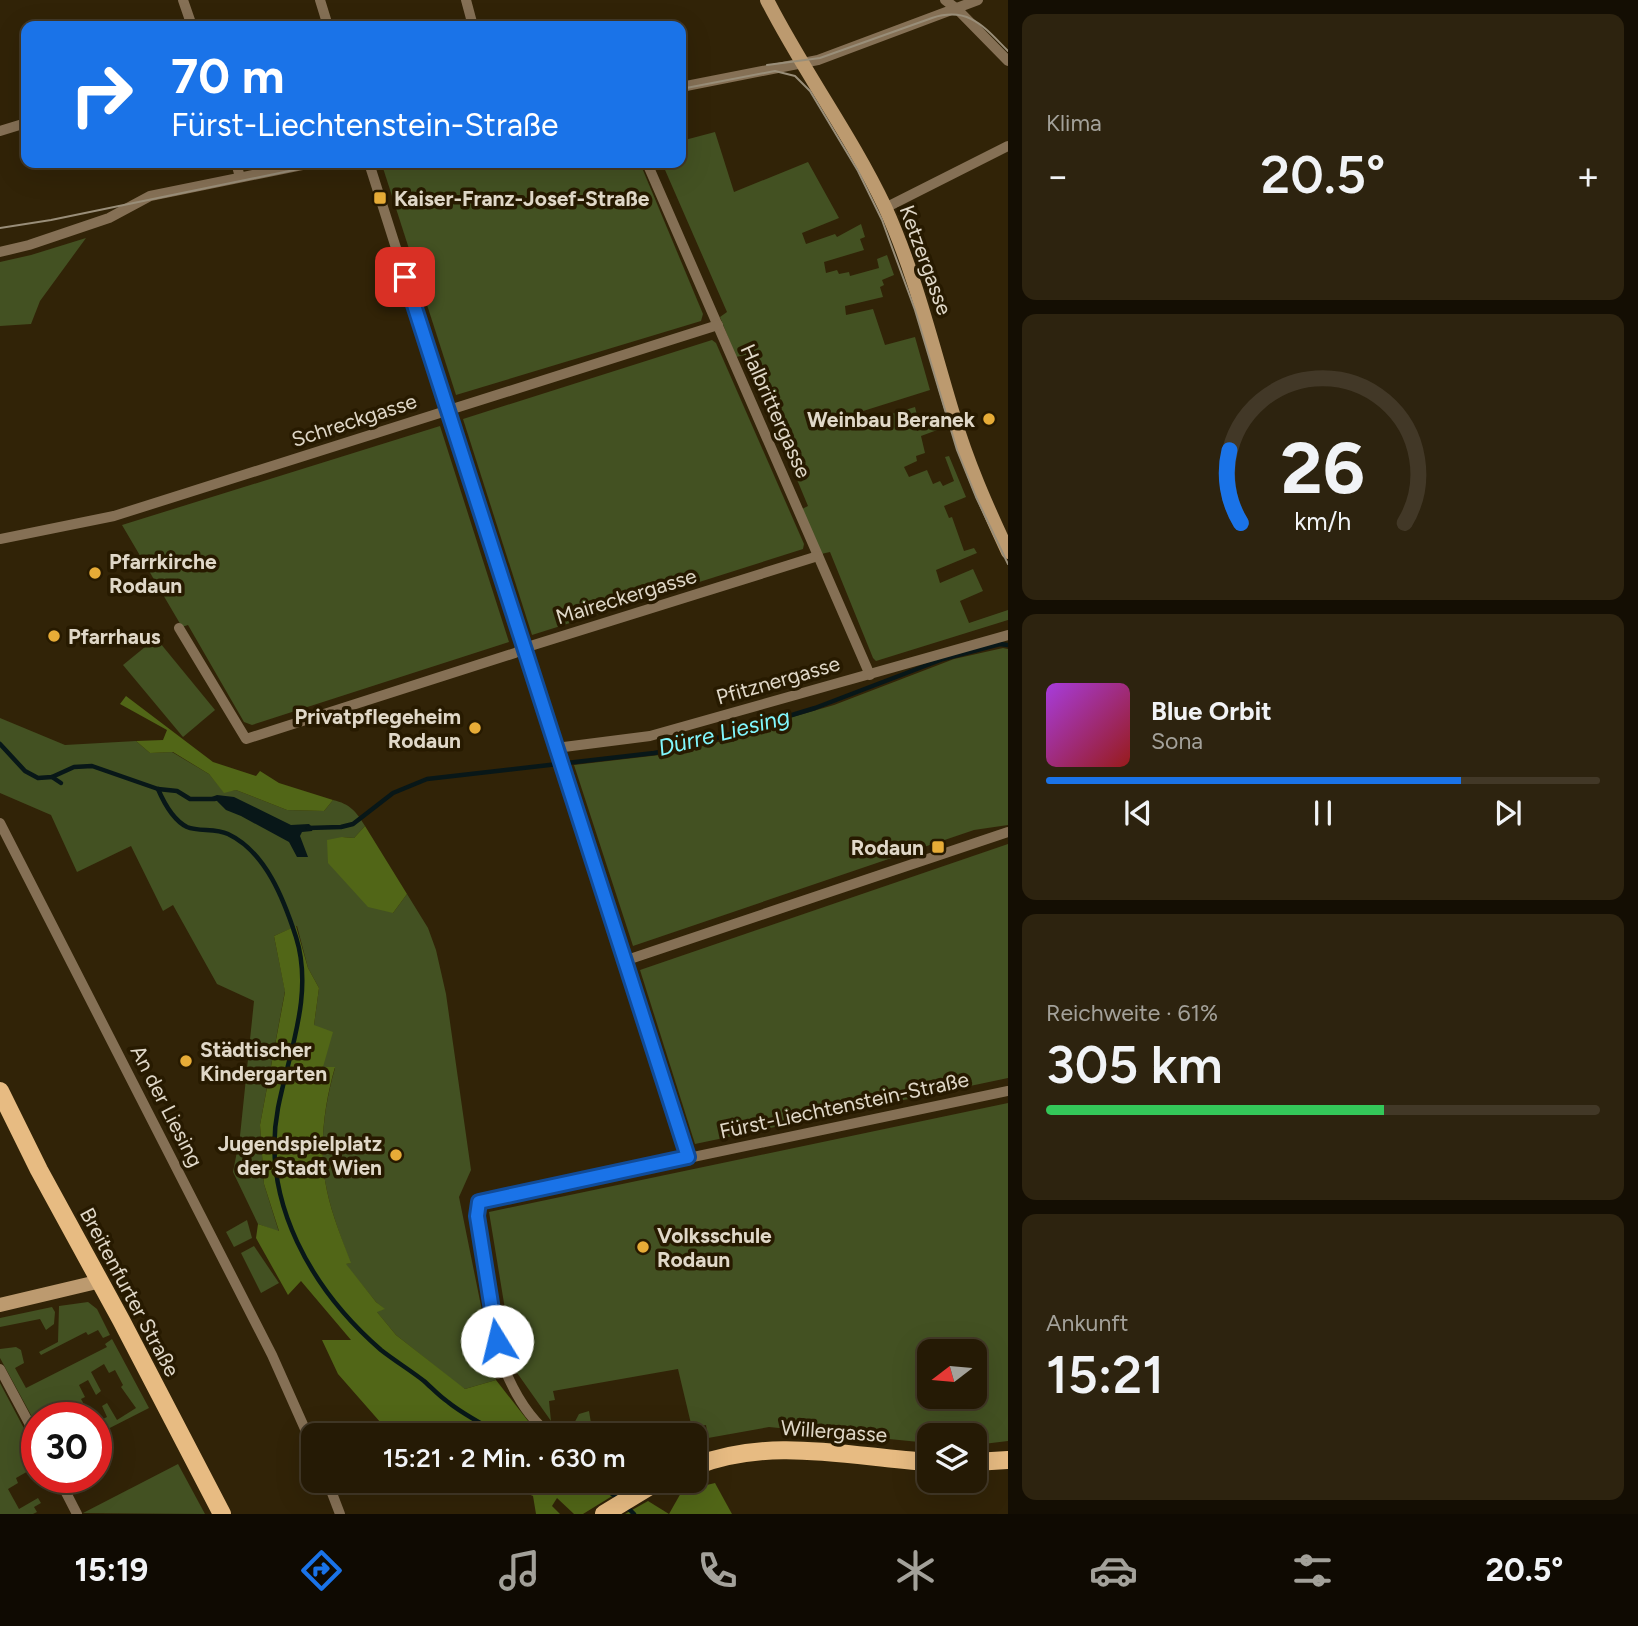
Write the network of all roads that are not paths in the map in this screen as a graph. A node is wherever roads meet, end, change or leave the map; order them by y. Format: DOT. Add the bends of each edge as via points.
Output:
graph roads {
  1 [pos="183,0"];
  2 [pos="320,0"];
  3 [pos="466,0"];
  4 [pos="767,0"];
  5 [pos="945,0"];
  6 [pos="978,0"];
  7 [pos="957,9"];
  8 [pos="190,21"];
  9 [pos="326,21"];
  10 [pos="472,21"];
  11 [pos="1008,61"];
  12 [pos="803,62"];
  13 [pos="686,85"];
  14 [pos="21,125"];
  15 [pos="0,131"];
  16 [pos="1008,146"];
  17 [pos="237,168"];
  18 [pos="286,168"];
  19 [pos="371,168"];
  20 [pos="649,168"];
  21 [pos="240,177"];
  22 [pos="885,208"];
  23 [pos="0,252"];
  24 [pos="718,326"];
  25 [pos="448,410"];
  26 [pos="0,539"];
  27 [pos="1008,552"];
  28 [pos="818,556"];
  29 [pos="179,628"];
  30 [pos="1008,635"];
  31 [pos="524,648"];
  32 [pos="870,675"];
  33 [pos="559,758"];
  34 [pos="0,823"];
  35 [pos="1008,832"];
  36 [pos="624,961"];
  37 [pos="0,1091"];
  38 [pos="1008,1091"];
  39 [pos="688,1157"];
  40 [pos="100,1281"];
  41 [pos="0,1305"];
  42 [pos="0,1369"];
  43 [pos="21,1408"];
  44 [pos="302,1423"];
  45 [pos="537,1423"];
  46 [pos="1008,1460"];
  47 [pos="707,1461"];
  48 [pos="917,1461"];
  49 [pos="987,1461"];
  50 [pos="66,1493"];
  51 [pos="332,1493"];
  52 [pos="635,1493"];
  53 [pos="77,1514"];
  54 [pos="222,1514"];
  55 [pos="340,1514"];
  56 [pos="604,1514"];
  1 -- 8 [label="street"];
  2 -- 9 [label="street"];
  3 -- 10 [label="street"];
  4 -- 12 [label="main road, Ketzergasse"];
  5 -- 7 [label="street"];
  6 -- 7 [label="street"];
  7 -- 11 [label="street"];
  7 -- 12 [label="street"];
  12 -- 13 [label="street"];
  12 -- 22 [label="main road, Ketzergasse"];
  14 -- 15 [label="street"];
  16 -- 22 [label="street"];
  17 -- 21 [label="street"];
  18 -- 21 [label="street"];
  19 -- 25 [label="street"];
  20 -- 24 [label="street, Halbrittergasse"];
  21 -- 23 [label="street" via="150,196 109,218"];
  22 -- 27 [label="main road, Ketzergasse" via="918,293 966,455"];
  24 -- 25 [label="street, Schreckgasse"];
  24 -- 28 [label="street, Halbrittergasse"];
  25 -- 26 [label="street, Schreckgasse" via="114,516"];
  25 -- 31 [label="street"];
  28 -- 31 [label="street, Maireckergasse"];
  28 -- 32 [label="street, Halbrittergasse"];
  29 -- 31 [label="street, Maireckergasse" via="246,739"];
  30 -- 32 [label="street, Pfitznergasse"];
  31 -- 33 [label="street"];
  32 -- 33 [label="street, Pfitznergasse"];
  33 -- 36 [label="street"];
  34 -- 44 [label="street, An der Liesing" via="272,1355"];
  35 -- 36 [label="street"];
  36 -- 39 [label="street"];
  37 -- 40 [label="main road, Breitenfurter Straße"];
  38 -- 39 [label="street, Fürst-Liechtenstein-Straße"];
  39 -- 45 [label="street, Fürst-Liechtenstein-Straße" via="482,1200 476,1207 503,1365 512,1388"];
  40 -- 41 [label="main road"];
  40 -- 54 [label="main road, Breitenfurter Straße"];
  42 -- 43 [label="street"];
  46 -- 49 [label="main road"];
  47 -- 48 [label="main road, Willergasse" via="771,1449"];
  50 -- 53 [label="street"];
  51 -- 55 [label="street"];
  52 -- 56 [label="main road"];
}
